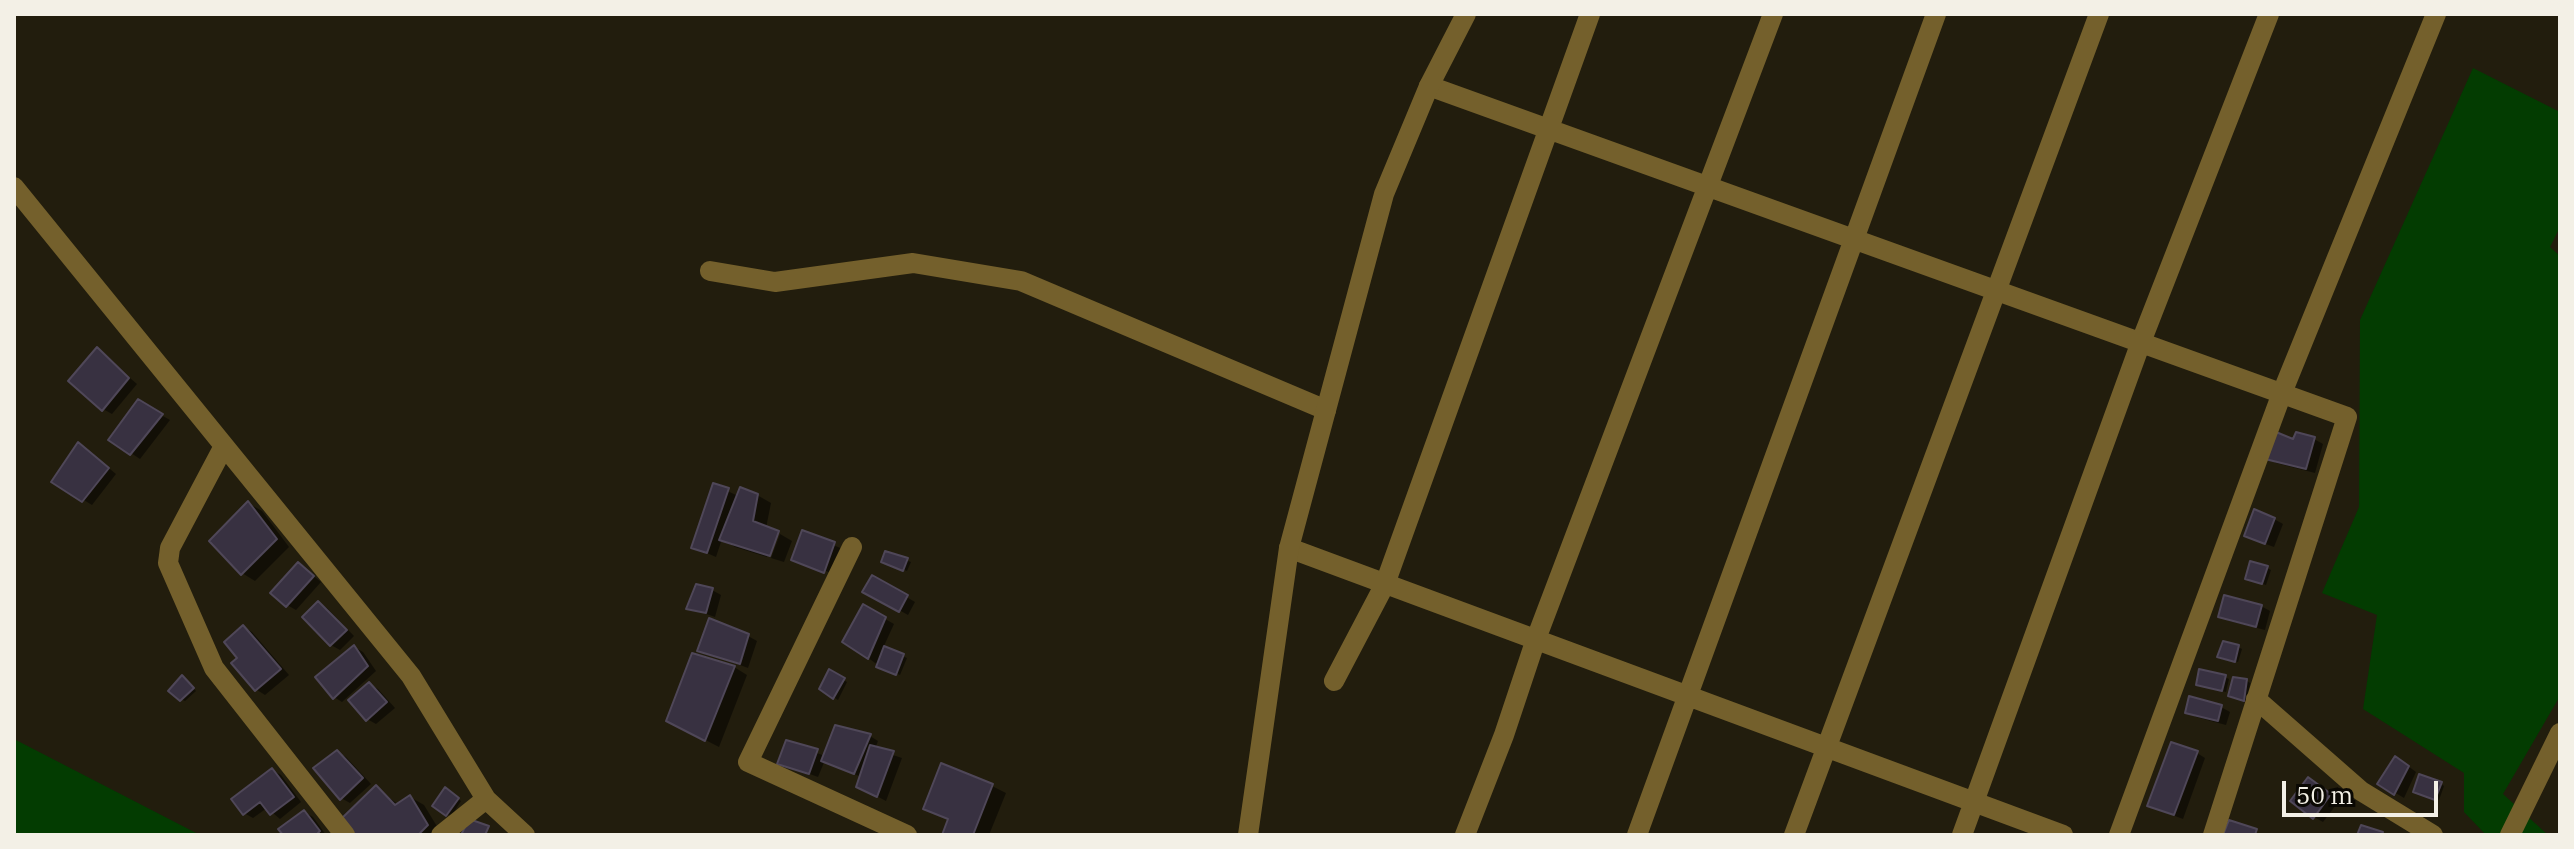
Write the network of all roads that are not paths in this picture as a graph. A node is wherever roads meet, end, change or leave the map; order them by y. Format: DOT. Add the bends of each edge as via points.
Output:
graph roads {
  1 [pos="1466,14"];
  2 [pos="1590,14"];
  3 [pos="1773,14"];
  4 [pos="1936,14"];
  5 [pos="2099,14"];
  6 [pos="2269,14"];
  7 [pos="2436,14"];
  8 [pos="1429,86"];
  9 [pos="1547,128"];
  10 [pos="14,187"];
  11 [pos="1709,187"];
  12 [pos="1852,238"];
  13 [pos="710,271"];
  14 [pos="1997,290"];
  15 [pos="2141,342"];
  16 [pos="2282,393"];
  17 [pos="1326,410"];
  18 [pos="224,446"];
  19 [pos="852,547"];
  20 [pos="1289,548"];
  21 [pos="1385,584"];
  22 [pos="1536,639"];
  23 [pos="1334,681"];
  24 [pos="1686,695"];
  25 [pos="2256,699"];
  26 [pos="2560,733"];
  27 [pos="1828,748"];
  28 [pos="486,799"];
  29 [pos="1975,802"];
  30 [pos="345,835"];
  31 [pos="441,835"];
  32 [pos="525,835"];
  33 [pos="907,835"];
  34 [pos="1248,835"];
  35 [pos="1465,835"];
  36 [pos="1637,835"];
  37 [pos="1794,835"];
  38 [pos="1962,835"];
  39 [pos="2063,835"];
  40 [pos="2119,835"];
  41 [pos="2213,835"];
  42 [pos="2433,835"];
  43 [pos="2510,835"];
  1 -- 8 [label="street"];
  2 -- 9 [label="street"];
  3 -- 11 [label="street"];
  4 -- 12 [label="street"];
  5 -- 14 [label="street"];
  6 -- 15 [label="street"];
  7 -- 16 [label="street"];
  8 -- 9 [label="street"];
  8 -- 17 [label="street" via="1384,194"];
  9 -- 11 [label="street"];
  9 -- 21 [label="street"];
  10 -- 18 [label="street"];
  11 -- 12 [label="street"];
  11 -- 22 [label="street"];
  12 -- 14 [label="street"];
  12 -- 24 [label="street"];
  13 -- 17 [label="street" via="775,282 913,263 1021,281"];
  14 -- 15 [label="street"];
  14 -- 27 [label="street"];
  15 -- 16 [label="street"];
  15 -- 29 [label="street"];
  16 -- 25 [label="street" via="2347,417"];
  16 -- 40 [label="street"];
  17 -- 20 [label="street"];
  18 -- 28 [label="street" via="411,676"];
  18 -- 30 [label="street" via="170,548 168,563 214,668"];
  19 -- 33 [label="street" via="748,762"];
  20 -- 21 [label="street"];
  20 -- 34 [label="street"];
  21 -- 22 [label="street"];
  21 -- 23 [label="street"];
  22 -- 24 [label="street"];
  22 -- 35 [label="street"];
  24 -- 27 [label="street"];
  24 -- 36 [label="street"];
  25 -- 41 [label="street"];
  25 -- 42 [label="street" via="2361,791"];
  26 -- 43 [label="street"];
  27 -- 29 [label="street"];
  27 -- 37 [label="street"];
  28 -- 31 [label="street"];
  28 -- 32 [label="street"];
  29 -- 38 [label="street"];
  29 -- 39 [label="street"];
}
